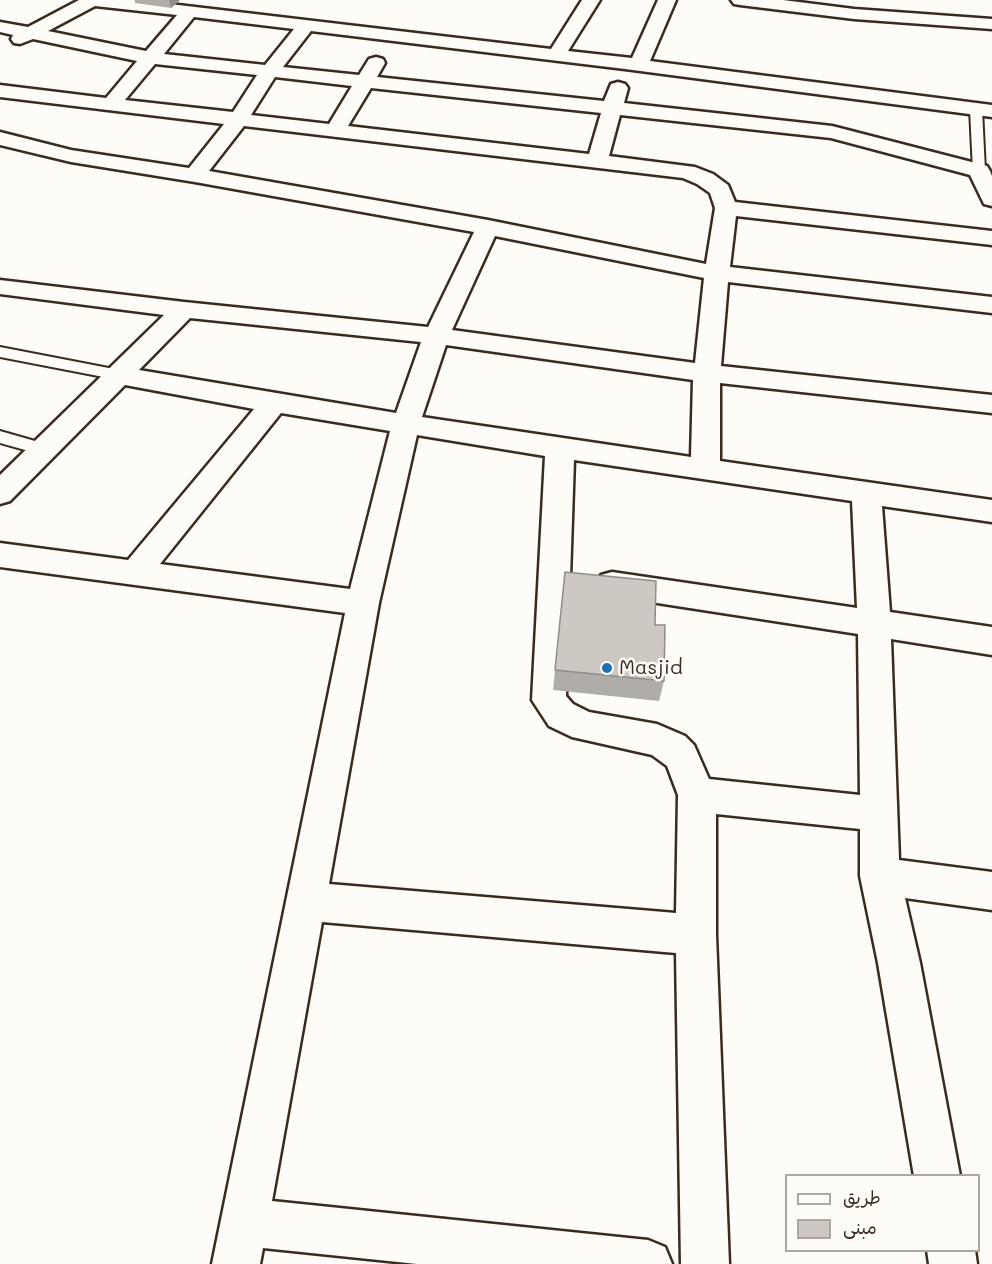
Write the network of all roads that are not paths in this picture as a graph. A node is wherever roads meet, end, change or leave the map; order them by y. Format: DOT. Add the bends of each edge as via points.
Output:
graph roads {
  1 [pos="92,0"];
  2 [pos="591,0"];
  3 [pos="667,0"];
  4 [pos="740,0"];
  5 [pos="746,0"];
  6 [pos="189,12"];
  7 [pos="992,24"];
  8 [pos="306,26"];
  9 [pos="0,27"];
  10 [pos="28,34"];
  11 [pos="392,36"];
  12 [pos="0,49"];
  13 [pos="556,55"];
  14 [pos="150,58"];
  15 [pos="632,64"];
  16 [pos="269,72"];
  17 [pos="366,81"];
  18 [pos="0,91"];
  19 [pos="874,96"];
  20 [pos="112,103"];
  21 [pos="612,108"];
  22 [pos="984,110"];
  23 [pos="239,118"];
  24 [pos="335,130"];
  25 [pos="0,138"];
  26 [pos="870,141"];
  27 [pos="597,162"];
  28 [pos="979,171"];
  29 [pos="195,175"];
  30 [pos="992,199"];
  31 [pos="726,208"];
  32 [pos="488,227"];
  33 [pos="992,238"];
  34 [pos="717,273"];
  35 [pos="0,286"];
  36 [pos="992,305"];
  37 [pos="184,310"];
  38 [pos="436,336"];
  39 [pos="0,352"];
  40 [pos="707,373"];
  41 [pos="119,375"];
  42 [pos="274,404"];
  43 [pos="992,404"];
  44 [pos="405,423"];
  45 [pos="0,437"];
  46 [pos="560,448"];
  47 [pos="44,449"];
  48 [pos="705,468"];
  49 [pos="866,492"];
  50 [pos="0,493"];
  51 [pos="992,511"];
  52 [pos="0,555"];
  53 [pos="136,572"];
  54 [pos="554,575"];
  55 [pos="363,603"];
  56 [pos="874,623"];
  57 [pos="992,641"];
  58 [pos="697,795"];
  59 [pos="878,814"];
  60 [pos="880,876"];
  61 [pos="992,891"];
  62 [pos="306,901"];
  63 [pos="696,935"];
  64 [pos="937,1174"];
  65 [pos="240,1243"];
  66 [pos="648,1264"];
  67 [pos="705,1264"];
  1 -- 6 [label="street"];
  1 -- 10 [label="street"];
  2 -- 13 [label="street"];
  3 -- 15 [label="street"];
  4 -- 5 [label="street"];
  5 -- 7 [label="street" via="877,16"];
  6 -- 8 [label="street"];
  6 -- 14 [label="street"];
  8 -- 11 [label="street"];
  8 -- 16 [label="street"];
  9 -- 10 [label="street"];
  10 -- 12 [label="street"];
  10 -- 14 [label="street"];
  11 -- 13 [label="street"];
  11 -- 17 [label="street"];
  13 -- 15 [label="street"];
  14 -- 16 [label="street"];
  14 -- 20 [label="street"];
  15 -- 19 [label="street"];
  15 -- 21 [label="street"];
  16 -- 17 [label="street"];
  16 -- 23 [label="street"];
  17 -- 21 [label="street"];
  17 -- 24 [label="street"];
  18 -- 20 [label="street"];
  19 -- 22 [label="street"];
  19 -- 26 [label="street"];
  20 -- 23 [label="street"];
  21 -- 26 [label="street" via="808,128"];
  21 -- 27 [label="street"];
  22 -- 28 [label="lane"];
  23 -- 24 [label="street"];
  23 -- 29 [label="street"];
  24 -- 27 [label="street"];
  25 -- 29 [label="street" via="71,156"];
  26 -- 28 [label="street"];
  27 -- 31 [label="street" via="687,172 720,190"];
  28 -- 30 [label="street"];
  29 -- 32 [label="street"];
  31 -- 33 [label="street"];
  31 -- 34 [label="street"];
  32 -- 34 [label="street"];
  32 -- 38 [label="street"];
  34 -- 36 [label="street"];
  34 -- 40 [label="street"];
  35 -- 37 [label="street"];
  37 -- 38 [label="street"];
  37 -- 41 [label="street"];
  38 -- 40 [label="street"];
  38 -- 44 [label="street"];
  39 -- 41 [label="lane"];
  40 -- 43 [label="street"];
  40 -- 48 [label="street"];
  41 -- 42 [label="street"];
  41 -- 47 [label="street"];
  42 -- 44 [label="street"];
  42 -- 53 [label="street"];
  44 -- 46 [label="street"];
  44 -- 55 [label="street"];
  45 -- 47 [label="lane"];
  46 -- 48 [label="street"];
  46 -- 54 [label="street"];
  47 -- 50 [label="street"];
  48 -- 49 [label="street"];
  49 -- 51 [label="street"];
  49 -- 56 [label="street"];
  52 -- 53 [label="street"];
  53 -- 55 [label="street"];
  54 -- 56 [label="street"];
  54 -- 58 [label="street" via="549,700 561,715 584,726 657,740 672,747 681,756"];
  55 -- 62 [label="street"];
  56 -- 57 [label="street"];
  56 -- 59 [label="street"];
  58 -- 59 [label="street"];
  58 -- 63 [label="street"];
  59 -- 60 [label="street"];
  60 -- 61 [label="street"];
  60 -- 64 [label="street"];
  62 -- 63 [label="street"];
  62 -- 65 [label="street"];
  63 -- 67 [label="street"];
  65 -- 66 [label="street"];
}
